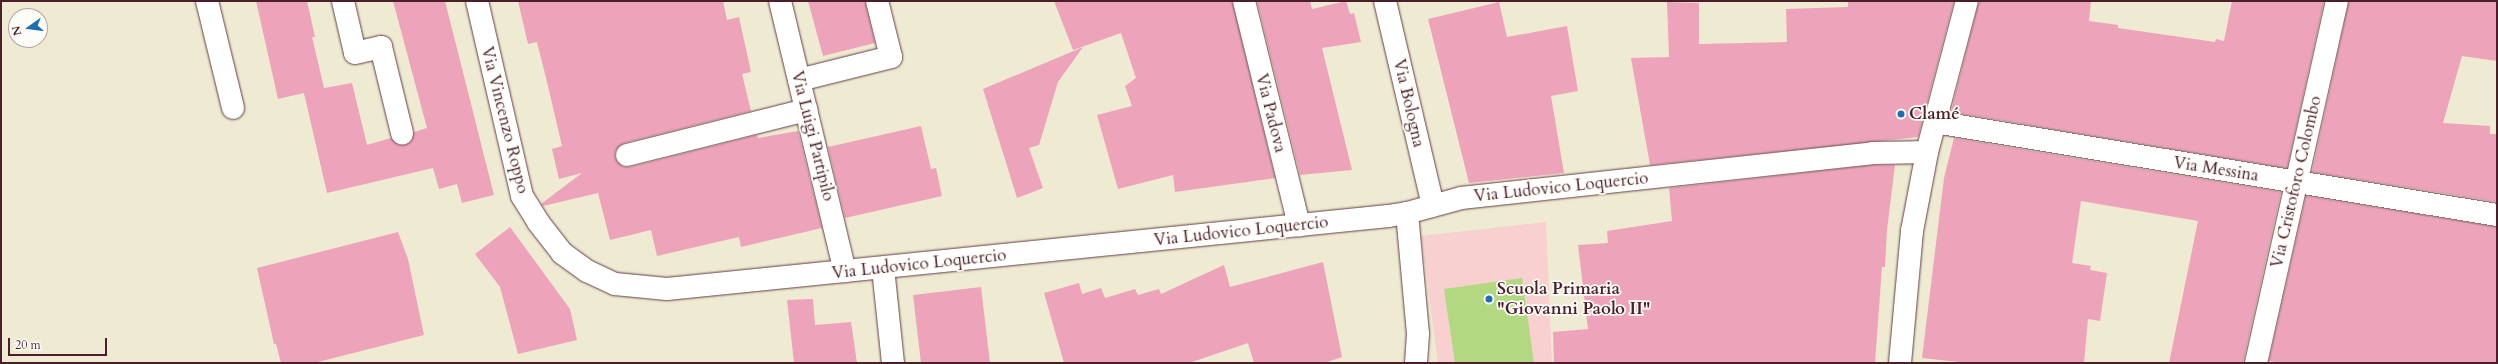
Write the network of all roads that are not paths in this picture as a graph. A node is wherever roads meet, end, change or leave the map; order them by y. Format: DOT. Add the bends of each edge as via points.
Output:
graph roads {
  1 [pos="207,1"];
  2 [pos="343,1"];
  3 [pos="477,1"];
  4 [pos="780,1"];
  5 [pos="877,1"];
  6 [pos="1244,1"];
  7 [pos="1385,1"];
  8 [pos="1967,1"];
  9 [pos="2336,1"];
  10 [pos="799,80"];
  11 [pos="233,108"];
  12 [pos="806,110"];
  13 [pos="1935,122"];
  14 [pos="402,133"];
  15 [pos="1927,152"];
  16 [pos="627,155"];
  17 [pos="2296,182"];
  18 [pos="1433,205"];
  19 [pos="1407,214"];
  20 [pos="2497,215"];
  21 [pos="1299,226"];
  22 [pos="562,253"];
  23 [pos="883,268"];
  24 [pos="845,271"];
  25 [pos="893,363"];
  26 [pos="1416,363"];
  27 [pos="1900,363"];
  28 [pos="2256,363"];
  1 -- 11 [label="street"];
  2 -- 14 [label="street" via="355,53 381,47"];
  3 -- 22 [label="street, Via Vincenzo Roppo" via="522,196"];
  4 -- 10 [label="street, Via Luigi Partipilo"];
  5 -- 10 [label="street" via="891,57"];
  6 -- 21 [label="street, Via Padova"];
  7 -- 18 [label="street, Via Bologna"];
  8 -- 13 [label="street"];
  9 -- 17 [label="street, Via Cristoforo Colombo"];
  10 -- 12 [label="street, Via Luigi Partipilo"];
  12 -- 16 [label="street"];
  12 -- 24 [label="street, Via Luigi Partipilo"];
  13 -- 15 [label="street"];
  13 -- 17 [label="street, Via Messina"];
  15 -- 18 [label="street, Via Ludovico Loquercio" via="1872,153 1460,198"];
  15 -- 27 [label="street" via="1912,231"];
  17 -- 20 [label="street, Via Messina"];
  17 -- 28 [label="street, Via Cristoforo Colombo"];
  18 -- 19 [label="street, Via Ludovico Loquercio"];
  19 -- 21 [label="street, Via Ludovico Loquercio"];
  19 -- 26 [label="street" via="1418,334"];
  21 -- 23 [label="street, Via Ludovico Loquercio"];
  22 -- 24 [label="street, Via Ludovico Loquercio" via="587,272 615,284 667,289"];
  23 -- 24 [label="street, Via Ludovico Loquercio"];
  23 -- 25 [label="street"];
}
